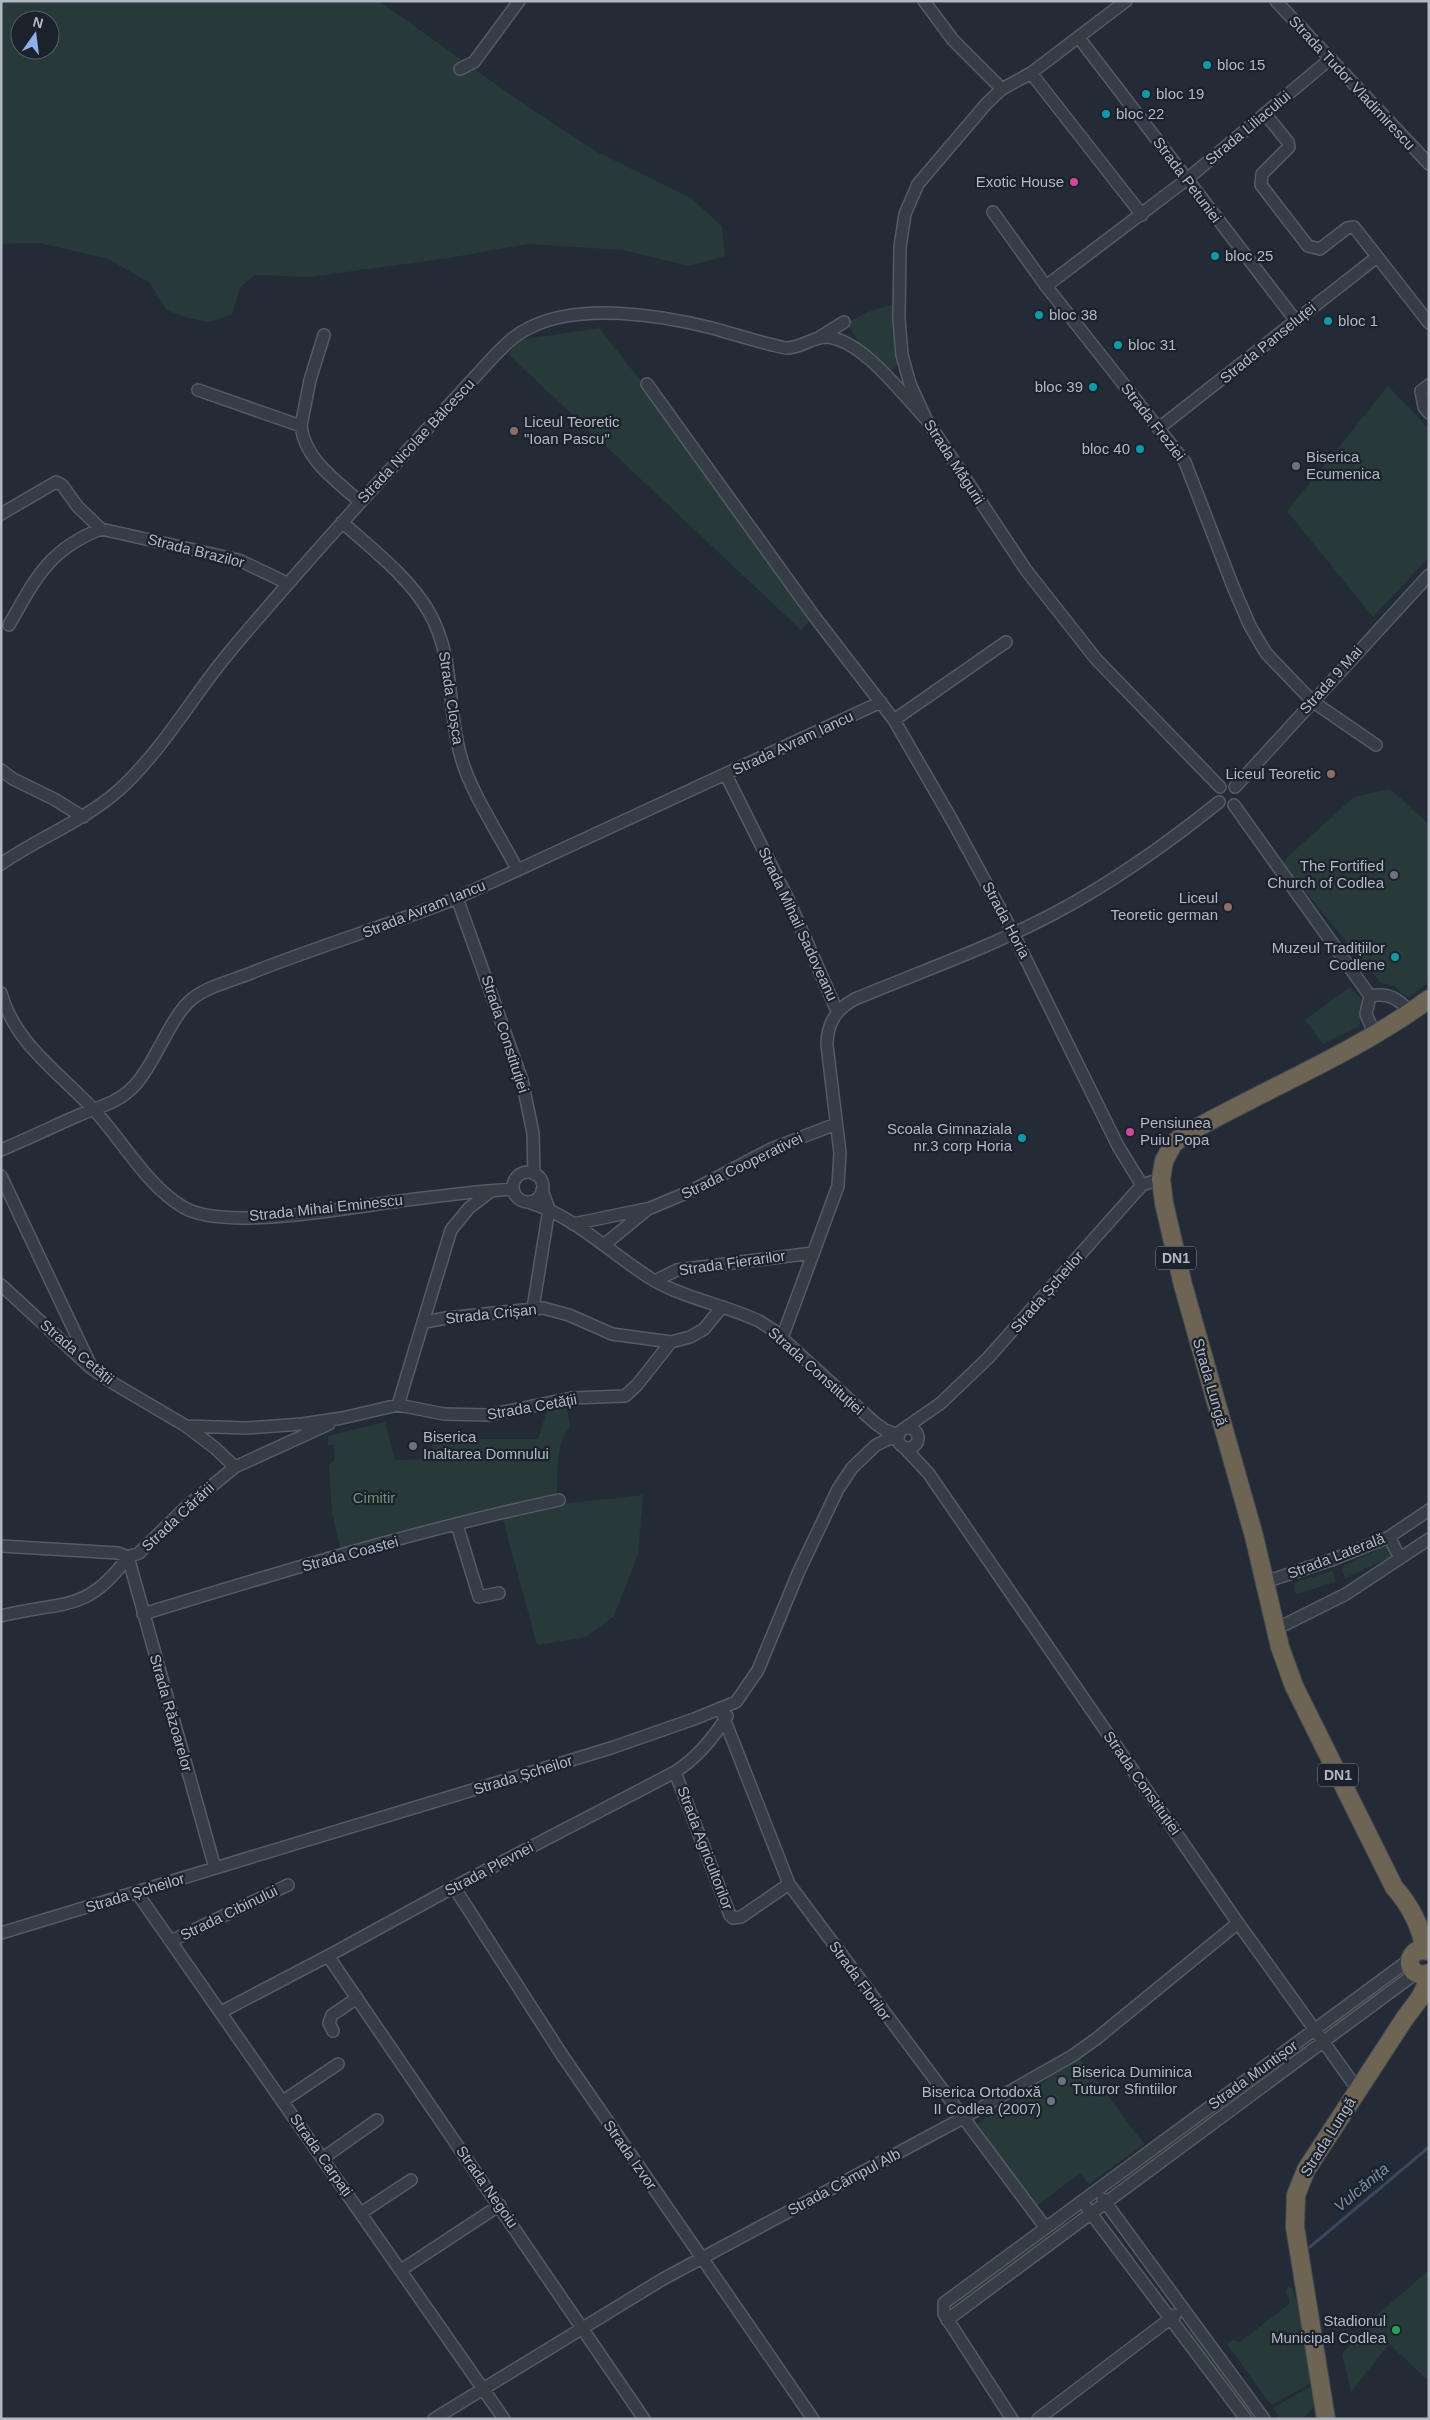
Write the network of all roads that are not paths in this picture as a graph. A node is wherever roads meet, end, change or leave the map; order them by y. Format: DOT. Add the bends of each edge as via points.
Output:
graph roads {
  1 [pos="519,1"];
  2 [pos="924,1"];
  3 [pos="1126,1"];
  4 [pos="1276,1"];
  5 [pos="1079,38"];
  6 [pos="1330,59"];
  7 [pos="460,69"];
  8 [pos="1031,73"];
  9 [pos="1002,89"];
  10 [pos="1266,115"];
  11 [pos="1429,164"];
  12 [pos="1186,180"];
  13 [pos="993,212"];
  14 [pos="1142,215"];
  15 [pos="1377,257"];
  16 [pos="1046,286"];
  17 [pos="1296,321"];
  18 [pos="844,322"];
  19 [pos="1429,323"];
  20 [pos="324,335"];
  21 [pos="820,337"];
  22 [pos="647,384"];
  23 [pos="1429,385"];
  24 [pos="198,390"];
  25 [pos="1429,413"];
  26 [pos="926,419"];
  27 [pos="301,426"];
  28 [pos="1159,428"];
  29 [pos="360,502"];
  30 [pos="1,514"];
  31 [pos="342,522"];
  32 [pos="100,529"];
  33 [pos="1429,575"];
  34 [pos="287,583"];
  35 [pos="9,624"];
  36 [pos="1006,642"];
  37 [pos="1312,701"];
  38 [pos="881,702"];
  39 [pos="894,720"];
  40 [pos="1376,745"];
  41 [pos="1,770"];
  42 [pos="726,775"];
  43 [pos="1220,787"];
  44 [pos="1235,787"];
  45 [pos="1219,802"];
  46 [pos="1234,804"];
  47 [pos="83,817"];
  48 [pos="1,864"];
  49 [pos="517,869"];
  50 [pos="457,898"];
  51 [pos="1014,933"];
  52 [pos="1,993"];
  53 [pos="1370,996"];
  54 [pos="1429,999"];
  55 [pos="837,1011"];
  56 [pos="1411,1012"];
  57 [pos="1374,1033"];
  58 [pos="94,1110"];
  59 [pos="836,1124"];
  60 [pos="1,1150"];
  61 [pos="534,1174"];
  62 [pos="1,1176"];
  63 [pos="1161,1180"];
  64 [pos="1142,1185"];
  65 [pos="513,1189"];
  66 [pos="542,1190"];
  67 [pos="492,1191"];
  68 [pos="528,1202"];
  69 [pos="549,1209"];
  70 [pos="648,1209"];
  71 [pos="573,1224"];
  72 [pos="605,1244"];
  73 [pos="813,1253"];
  74 [pos="655,1281"];
  75 [pos="1,1285"];
  76 [pos="722,1307"];
  77 [pos="533,1308"];
  78 [pos="425,1322"];
  79 [pos="782,1338"];
  80 [pos="671,1342"];
  81 [pos="91,1368"];
  82 [pos="398,1405"];
  83 [pos="934,1409"];
  84 [pos="342,1418"];
  85 [pos="186,1426"];
  86 [pos="902,1437"];
  87 [pos="918,1440"];
  88 [pos="234,1467"];
  89 [pos="929,1474"];
  90 [pos="558,1500"];
  91 [pos="1429,1510"];
  92 [pos="457,1525"];
  93 [pos="1389,1537"];
  94 [pos="1429,1539"];
  95 [pos="1,1546"];
  96 [pos="128,1558"];
  97 [pos="1400,1558"];
  98 [pos="1265,1582"];
  99 [pos="500,1593"];
  100 [pos="143,1614"];
  101 [pos="1,1616"];
  102 [pos="1276,1629"];
  103 [pos="736,1702"];
  104 [pos="720,1708"];
  105 [pos="725,1720"];
  106 [pos="675,1772"];
  107 [pos="215,1868"];
  108 [pos="789,1884"];
  109 [pos="288,1886"];
  110 [pos="454,1887"];
  111 [pos="136,1893"];
  112 [pos="1238,1923"];
  113 [pos="1,1933"];
  114 [pos="171,1941"];
  115 [pos="328,1956"];
  116 [pos="1421,1964"];
  117 [pos="357,1998"];
  118 [pos="221,2012"];
  119 [pos="1314,2030"];
  120 [pos="333,2031"];
  121 [pos="1324,2043"];
  122 [pos="338,2064"];
  123 [pos="1358,2090"];
  124 [pos="283,2101"];
  125 [pos="963,2118"];
  126 [pos="377,2120"];
  127 [pos="323,2158"];
  128 [pos="411,2180"];
  129 [pos="1096,2190"];
  130 [pos="1081,2201"];
  131 [pos="1106,2203"];
  132 [pos="500,2205"];
  133 [pos="361,2213"];
  134 [pos="1091,2214"];
  135 [pos="1045,2227"];
  136 [pos="702,2258"];
  137 [pos="401,2270"];
  138 [pos="1184,2307"];
  139 [pos="1171,2318"];
  140 [pos="947,2320"];
  141 [pos="584,2327"];
  142 [pos="482,2388"];
  143 [pos="434,2419"];
  144 [pos="504,2419"];
  145 [pos="644,2419"];
  146 [pos="813,2419"];
  147 [pos="1012,2419"];
  148 [pos="1038,2419"];
  149 [pos="1246,2419"];
  150 [pos="1264,2419"];
  151 [pos="1326,2419"];
  1 -- 7 [label="street" via="474,62"];
  2 -- 9 [label="street" via="953,40"];
  3 -- 5 [label="street, Strada Măgurii"];
  4 -- 6 [label="street, Strada Tudor Vladimirescu"];
  5 -- 8 [label="street, Strada Măgurii"];
  5 -- 12 [label="street, Strada Petuniei"];
  6 -- 10 [label="street, Strada Liliacului"];
  6 -- 11 [label="street, Strada Tudor Vladimirescu"];
  8 -- 9 [label="street, Strada Măgurii"];
  8 -- 14 [label="street"];
  9 -- 26 [label="street, Strada Măgurii" via="925,174 905,214 900,248 900,338 906,372"];
  10 -- 12 [label="street, Strada Liliacului"];
  10 -- 15 [label="street" via="1288,142 1288,147 1262,174 1260,185 1266,193 1313,249 1320,249 1351,226"];
  12 -- 14 [label="street, Strada Liliacului"];
  12 -- 17 [label="street, Strada Petuniei"];
  13 -- 16 [label="street, Strada Freziei"];
  14 -- 16 [label="street, Strada Liliacului"];
  15 -- 17 [label="street, Strada Panseluței"];
  15 -- 19 [label="street"];
  16 -- 28 [label="street, Strada Freziei"];
  17 -- 28 [label="street, Strada Panseluței"];
  18 -- 21 [label="street, Strada Nicolae Bălcescu"];
  20 -- 27 [label="street" via="310,380"];
  21 -- 26 [label="street" via="842,341 861,351"];
  21 -- 29 [label="street, Strada Nicolae Bălcescu" via="803,346 786,348 711,328 648,316 597,314 543,322 504,346"];
  22 -- 38 [label="street, Strada Horia" via="814,616"];
  23 -- 25 [label="street" via="1421,391 1424,407"];
  24 -- 27 [label="street"];
  26 -- 43 [label="street, Strada Măgurii" via="1053,607 1096,659"];
  27 -- 29 [label="street" via="306,447 314,459"];
  28 -- 37 [label="street, Strada Freziei" via="1187,468 1234,589 1258,640"];
  29 -- 31 [label="street, Strada Nicolae Bălcescu"];
  30 -- 32 [label="street" via="56,482"];
  31 -- 34 [label="street, Strada Nicolae Bălcescu"];
  31 -- 49 [label="street, Strada Cloșca" via="415,592 429,612 450,674 456,738 466,772"];
  32 -- 34 [label="street, Strada Brazilor" via="239,560"];
  32 -- 35 [label="street" via="84,535 44,566"];
  33 -- 37 [label="street, Strada 9 Mai"];
  34 -- 47 [label="street, Strada Nicolae Bălcescu" via="201,686 149,759 117,791"];
  36 -- 39 [label="street"];
  37 -- 40 [label="street, Strada Freziei"];
  37 -- 44 [label="street, Strada 9 Mai"];
  38 -- 39 [label="street, Strada Horia"];
  38 -- 42 [label="street, Strada Avram Iancu"];
  39 -- 51 [label="street, Strada Horia"];
  41 -- 47 [label="street"];
  42 -- 49 [label="street, Strada Avram Iancu"];
  42 -- 55 [label="street, Strada Mihail Sadoveanu" via="789,900"];
  43 -- 44 [label="street" via="1229,784"];
  43 -- 45 [label="street" via="1217,793"];
  44 -- 46 [label="street" via="1239,796"];
  45 -- 46 [label="street" via="1228,807"];
  45 -- 51 [label="street" via="1116,877"];
  46 -- 53 [label="street"];
  47 -- 48 [label="street, Strada Nicolae Bălcescu"];
  49 -- 50 [label="street, Strada Avram Iancu"];
  50 -- 58 [label="street, Strada Avram Iancu" via="203,992 186,1005 135,1085 109,1105"];
  50 -- 61 [label="street, Strada Constituției" via="522,1080 533,1134"];
  51 -- 55 [label="street" via="855,999"];
  51 -- 64 [label="street, Strada Horia" via="1118,1146"];
  52 -- 58 [label="street, Strada Mihai Eminescu" via="26,1042"];
  53 -- 56 [label="street" via="1389,994"];
  53 -- 57 [label="street" via="1366,1014"];
  54 -- 56 [label="highway, Strada Lungă / DN1"];
  55 -- 59 [label="street, Strada Mihail Sadoveanu" via="829,1028 827,1045"];
  56 -- 57 [label="highway, Strada Lungă / DN1"];
  57 -- 63 [label="highway, Strada Lungă / DN1" via="1184,1135 1168,1152"];
  58 -- 60 [label="street, Strada Avram Iancu"];
  58 -- 67 [label="street, Strada Mihai Eminescu" via="152,1180 172,1199 194,1213 206,1216 291,1215"];
  59 -- 70 [label="street, Strada Cooperativei" via="771,1149 691,1191"];
  59 -- 73 [label="street, Strada Mihail Sadoveanu" via="840,1162 838,1186"];
  61 -- 65 [label="street" via="518,1176"];
  61 -- 66 [label="street" via="541,1181"];
  62 -- 81 [label="street"];
  63 -- 64 [label="street"];
  63 -- 98 [label="highway, Strada Lungă / DN1" via="1181,1277"];
  64 -- 83 [label="street, Strada Șcheilor" via="1009,1336"];
  65 -- 67 [label="street, Strada Mihai Eminescu"];
  65 -- 68 [label="street" via="517,1197"];
  66 -- 68 [label="street" via="536,1200"];
  66 -- 69 [label="street"];
  67 -- 78 [label="street" via="469,1208 451,1230"];
  68 -- 69 [label="street, Strada Constituției"];
  69 -- 71 [label="street, Strada Constituției"];
  69 -- 77 [label="street"];
  70 -- 71 [label="street, Strada Cooperativei"];
  70 -- 72 [label="street, Strada Cooperativei"];
  71 -- 72 [label="street, Strada Constituției"];
  72 -- 74 [label="street, Strada Constituției"];
  73 -- 74 [label="street, Strada Fierarilor" via="677,1270"];
  73 -- 79 [label="street, Strada Mihail Sadoveanu"];
  74 -- 76 [label="street, Strada Constituției"];
  75 -- 81 [label="street, Strada Cetății"];
  76 -- 79 [label="street, Strada Constituției" via="759,1321"];
  76 -- 80 [label="street" via="704,1329"];
  77 -- 78 [label="street, Strada Crișan"];
  77 -- 80 [label="street, Strada Crișan" via="569,1314 612,1334"];
  78 -- 82 [label="street"];
  79 -- 86 [label="street, Strada Constituției" via="875,1423"];
  80 -- 82 [label="street, Strada Cetății" via="625,1396 564,1399 488,1415 444,1414"];
  81 -- 85 [label="street, Strada Cetății"];
  82 -- 84 [label="street, Strada Cetății"];
  83 -- 86 [label="street, Strada Șcheilor"];
  83 -- 87 [label="street, Strada Șcheilor"];
  84 -- 85 [label="street, Strada Cetății" via="261,1427"];
  84 -- 88 [label="street, Strada Cărării"];
  85 -- 88 [label="street, Strada Cetății"];
  86 -- 87 [label="street" via="914,1430"];
  86 -- 87 [label="street" via="910,1448"];
  86 -- 89 [label="street, Strada Constituției"];
  86 -- 103 [label="street, Strada Șcheilor" via="876,1445 852,1468 838,1489 799,1571 758,1670"];
  87 -- 89 [label="street, Strada Constituției"];
  88 -- 96 [label="street, Strada Cărării" via="186,1507 139,1554"];
  89 -- 112 [label="street, Strada Constituției"];
  90 -- 92 [label="street, Strada Coastei"];
  91 -- 93 [label="street, Strada Laterală"];
  92 -- 99 [label="street" via="479,1597"];
  92 -- 100 [label="street, Strada Coastei"];
  93 -- 97 [label="street"];
  93 -- 98 [label="street, Strada Laterală"];
  94 -- 97 [label="street, Strada Laterală"];
  95 -- 96 [label="street, Strada Cărării" via="118,1553"];
  96 -- 100 [label="street, Strada Răzoarelor"];
  96 -- 101 [label="street" via="105,1585 89,1596 66,1604"];
  97 -- 102 [label="street, Strada Laterală" via="1339,1598"];
  98 -- 102 [label="highway, Strada Lungă / DN1"];
  100 -- 107 [label="street, Strada Răzoarelor"];
  102 -- 116 [label="highway, Strada Lungă / DN1" via="1294,1686 1394,1887 1418,1926"];
  103 -- 104 [label="street, Strada Șcheilor"];
  103 -- 105 [label="street, Strada Plevnei"];
  104 -- 105 [label="street, Strada Florilor"];
  104 -- 107 [label="street, Strada Șcheilor" via="612,1748"];
  105 -- 106 [label="street, Strada Plevnei" via="708,1745"];
  105 -- 108 [label="street, Strada Florilor"];
  106 -- 108 [label="street, Strada Agricultorilor" via="733,1918"];
  106 -- 110 [label="street, Strada Plevnei"];
  107 -- 111 [label="street, Strada Șcheilor"];
  108 -- 125 [label="street, Strada Florilor"];
  109 -- 114 [label="street, Strada Cibinului"];
  110 -- 115 [label="street, Strada Plevnei"];
  110 -- 136 [label="street, Strada Izvor" via="562,2055"];
  111 -- 113 [label="street, Strada Șcheilor"];
  111 -- 114 [label="street, Strada Carpați"];
  112 -- 119 [label="street, Strada Constituției"];
  112 -- 125 [label="street, Strada Câmpul Alb" via="1096,2039"];
  114 -- 118 [label="street, Strada Carpați"];
  115 -- 117 [label="street, Strada Negoiu"];
  115 -- 118 [label="street, Strada Plevnei"];
  116 -- 119 [label="street, Strada Muntișor"];
  116 -- 121 [label="street, Strada Muntișor"];
  116 -- 123 [label="highway, Strada Lungă" via="1420,1998"];
  117 -- 120 [label="street" via="332,2014 329,2023"];
  117 -- 132 [label="street, Strada Negoiu"];
  118 -- 124 [label="street, Strada Carpați"];
  119 -- 121 [label="street, Strada Constituției"];
  119 -- 129 [label="street, Strada Muntișor"];
  121 -- 123 [label="street, Strada Constituției"];
  121 -- 131 [label="street, Strada Muntișor"];
  122 -- 124 [label="street"];
  123 -- 151 [label="highway, Strada Lungă" via="1306,2170 1296,2202 1297,2241"];
  124 -- 127 [label="street, Strada Carpați"];
  125 -- 135 [label="street, Strada Florilor"];
  125 -- 136 [label="street, Strada Câmpul Alb"];
  126 -- 127 [label="street"];
  127 -- 133 [label="street, Strada Carpați"];
  128 -- 133 [label="street"];
  129 -- 130 [label="street, Strada Muntișor"];
  129 -- 131 [label="street"];
  130 -- 134 [label="street"];
  130 -- 135 [label="street, Strada Muntișor"];
  131 -- 134 [label="street, Strada Muntișor"];
  131 -- 138 [label="street"];
  132 -- 137 [label="street"];
  132 -- 141 [label="street, Strada Negoiu"];
  133 -- 137 [label="street, Strada Carpați"];
  134 -- 139 [label="street"];
  134 -- 140 [label="street, Strada Muntișor"];
  135 -- 140 [label="street, Strada Muntișor" via="948,2300 943,2309"];
  136 -- 141 [label="street, Strada Câmpul Alb"];
  136 -- 146 [label="street, Strada Izvor"];
  137 -- 142 [label="street, Strada Carpați"];
  138 -- 139 [label="street"];
  138 -- 150 [label="street"];
  139 -- 148 [label="street"];
  139 -- 149 [label="street"];
  140 -- 147 [label="street"];
  141 -- 142 [label="street, Strada Câmpul Alb"];
  141 -- 145 [label="street, Strada Negoiu"];
  142 -- 143 [label="street, Strada Câmpul Alb"];
  142 -- 144 [label="street, Strada Carpați"];
}
